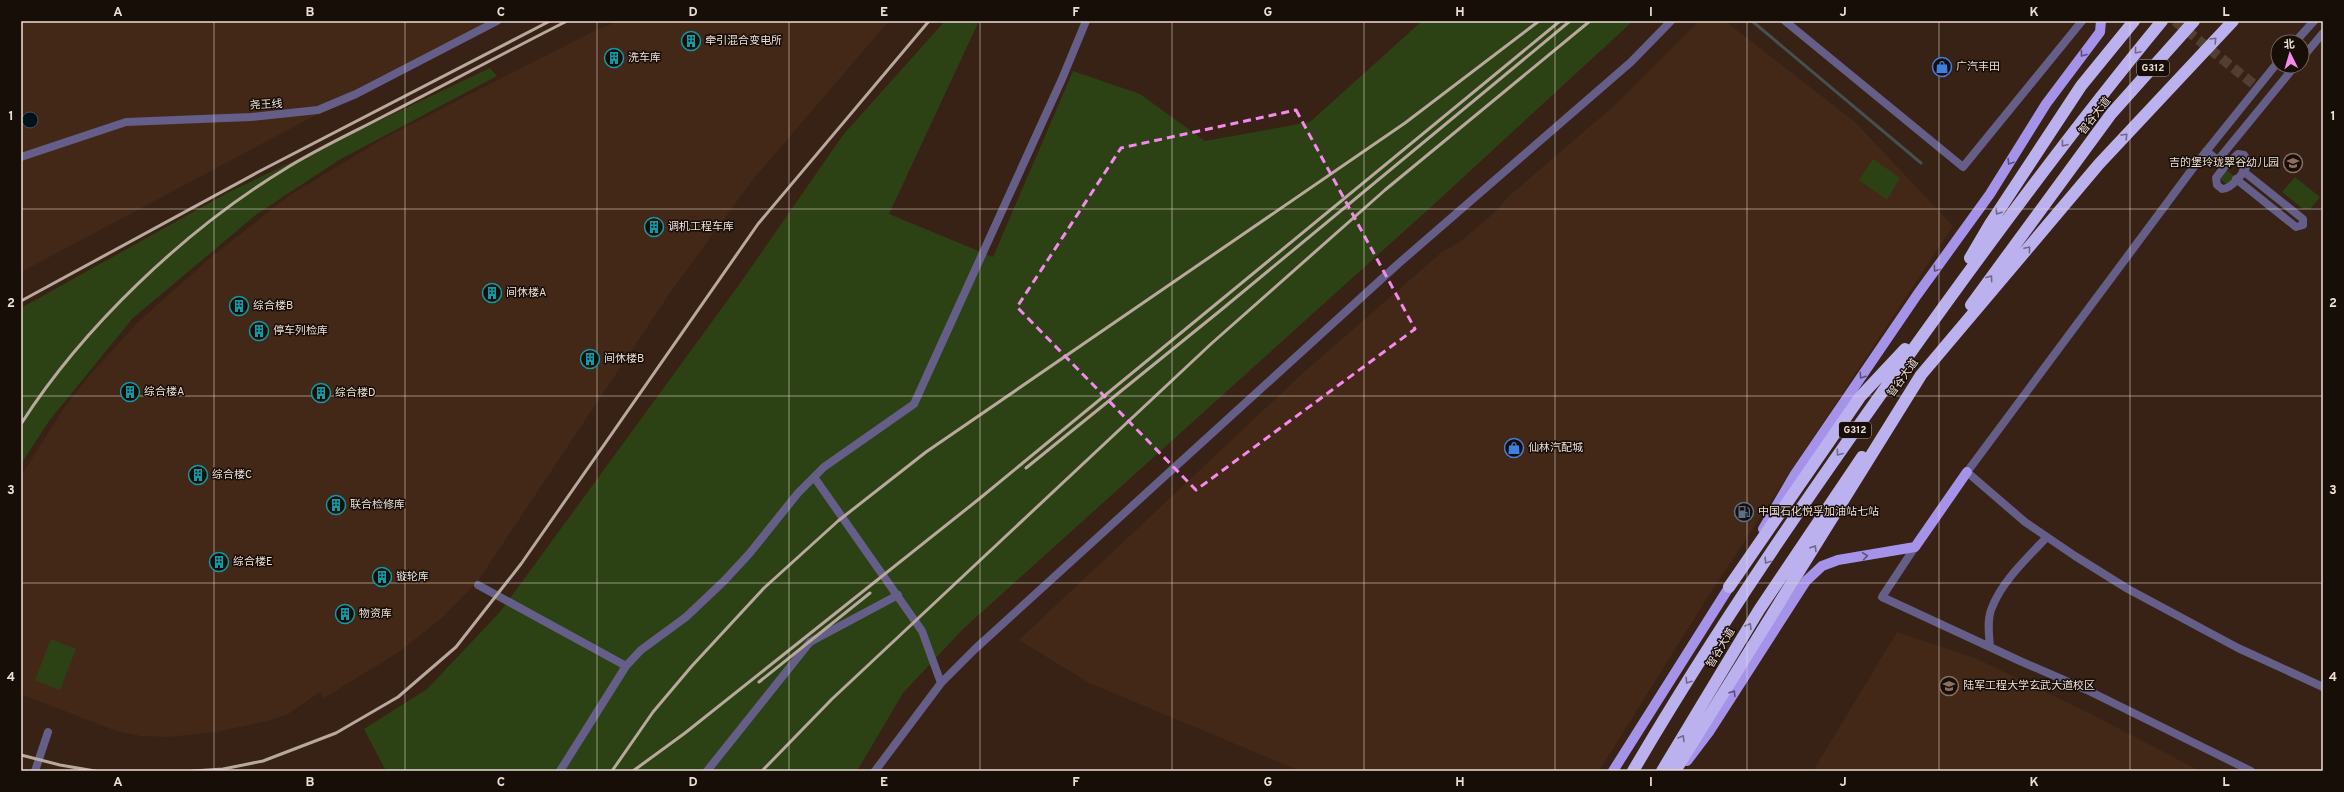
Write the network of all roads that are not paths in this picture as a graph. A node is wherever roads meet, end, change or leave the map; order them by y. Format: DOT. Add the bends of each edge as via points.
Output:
graph roads {
  1 [pos="497,21"];
  2 [pos="1086,21"];
  3 [pos="1671,21"];
  4 [pos="1784,21"];
  5 [pos="2082,21"];
  6 [pos="2101,21"];
  7 [pos="2134,21"];
  8 [pos="2162,21"];
  9 [pos="2194,21"];
  10 [pos="2233,21"];
  11 [pos="2314,21"];
  12 [pos="2323,33"];
  13 [pos="2303,34"];
  14 [pos="2310,48"];
  15 [pos="2270,72"];
  16 [pos="2288,74"];
  17 [pos="2206,151"];
  18 [pos="21,156"];
  19 [pos="2218,160"];
  20 [pos="2225,166"];
  21 [pos="2243,172"];
  22 [pos="2236,179"];
  23 [pos="1937,316"];
  24 [pos="1921,375"];
  25 [pos="1967,472"];
  26 [pos="814,477"];
  27 [pos="2047,537"];
  28 [pos="1915,547"];
  29 [pos="478,585"];
  30 [pos="1729,587"];
  31 [pos="898,596"];
  32 [pos="1990,647"];
  33 [pos="626,666"];
  34 [pos="941,683"];
  35 [pos="2323,687"];
  36 [pos="48,732"];
  37 [pos="35,771"];
  38 [pos="560,771"];
  39 [pos="707,771"];
  40 [pos="875,771"];
  41 [pos="1613,771"];
  42 [pos="1633,771"];
  43 [pos="1662,771"];
  44 [pos="1675,771"];
  45 [pos="1679,771"];
  46 [pos="2251,771"];
  1 -- 18 [label="street, 尧王线" via="356,94 318,110 256,117 126,122"];
  2 -- 26 [label="street" via="914,404 848,449"];
  3 -- 34 [label="street" via="1631,62 1398,264 975,649"];
  4 -- 5 [label="street" via="1963,167"];
  6 -- 30 [label="main road, one-way" via="2100,32 2046,104 1990,194 1917,295 1795,474"];
  7 -- 23 [label="highway, one-way" via="2081,86 1990,224"];
  8 -- 23 [label="highway, 智谷大道 / G312, one-way" via="2096,101"];
  24 -- 9 [label="highway, 智谷大道 / G312, one-way" via="2112,114"];
  24 -- 10 [label="highway, one-way" via="2099,164"];
  11 -- 13 [label="street"];
  12 -- 14 [label="street"];
  15 -- 17 [label="street"];
  16 -- 19 [label="street"];
  17 -- 19 [label="street"];
  17 -- 25 [label="street"];
  19 -- 20 [label="street"];
  20 -- 21 [label="street" via="2235,155 2241,154 2248,161"];
  20 -- 22 [label="street" via="2216,178 2219,187 2229,188"];
  21 -- 22 [label="street"];
  21 -- 22 [label="street" via="2303,219 2303,225 2296,227"];
  23 -- 30 [label="highway" via="1860,397"];
  23 -- 42 [label="highway, 智谷大道 / G312, one-way" via="1834,460 1676,699"];
  43 -- 24 [label="highway, 智谷大道 / G312, one-way" via="1759,610 1847,478"];
  44 -- 24 [label="highway, one-way"];
  25 -- 27 [label="street" via="2025,522"];
  25 -- 28 [label="main road"];
  26 -- 31 [label="street"];
  26 -- 33 [label="street" via="724,581 686,617 641,650"];
  27 -- 32 [label="street" via="2020,565 2002,589 1991,610"];
  27 -- 35 [label="street" via="2128,589 2238,648"];
  28 -- 32 [label="street" via="1882,597"];
  45 -- 28 [label="main road, one-way" via="1709,732 1806,581 1822,566 1838,560"];
  29 -- 33 [label="street"];
  30 -- 41 [label="main road"];
  31 -- 34 [label="street" via="922,631"];
  31 -- 39 [label="street" via="810,642"];
  32 -- 46 [label="street" via="2087,690"];
  33 -- 38 [label="street"];
  34 -- 40 [label="street"];
  36 -- 37 [label="street"];
}
